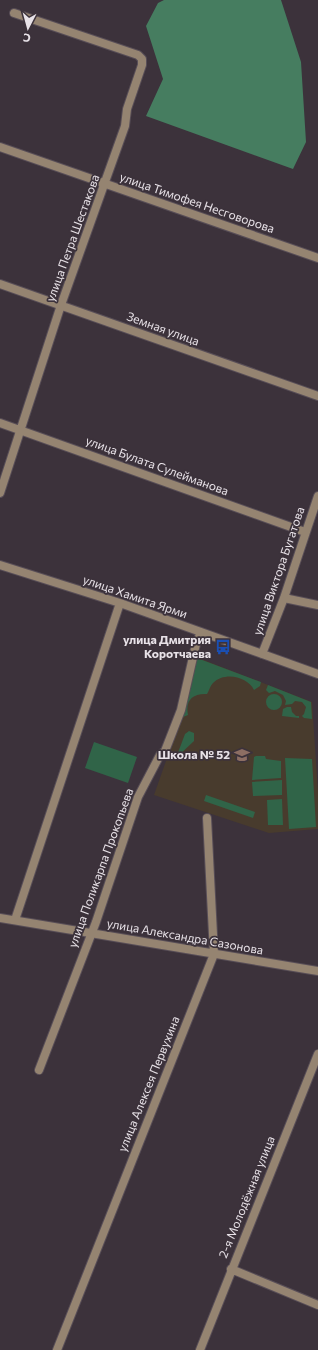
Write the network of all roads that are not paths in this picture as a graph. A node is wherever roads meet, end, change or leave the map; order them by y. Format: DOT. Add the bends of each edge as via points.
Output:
graph roads {
  1 [pos="14,13"];
  2 [pos="0,147"];
  3 [pos="105,184"];
  4 [pos="318,258"];
  5 [pos="0,284"];
  6 [pos="61,305"];
  7 [pos="318,396"];
  8 [pos="0,423"];
  9 [pos="22,430"];
  10 [pos="0,494"];
  11 [pos="318,496"];
  12 [pos="305,532"];
  13 [pos="0,565"];
  14 [pos="284,598"];
  15 [pos="120,603"];
  16 [pos="318,605"];
  17 [pos="200,632"];
  18 [pos="262,654"];
  19 [pos="318,674"];
  20 [pos="207,818"];
  21 [pos="0,918"];
  22 [pos="15,920"];
  23 [pos="91,933"];
  24 [pos="214,954"];
  25 [pos="318,971"];
  26 [pos="318,1054"];
  27 [pos="39,1070"];
  28 [pos="231,1269"];
  29 [pos="318,1305"];
  30 [pos="57,1350"];
  31 [pos="200,1350"];
  1 -- 3 [label="street, улица Петра Шестакова" via="138,55 142,59 127,109 125,126"];
  2 -- 3 [label="street, улица Тимофея Несговорова"];
  3 -- 4 [label="street, улица Тимофея Несговорова"];
  3 -- 6 [label="street, улица Петра Шестакова"];
  5 -- 6 [label="street, Земная улица"];
  6 -- 7 [label="street, Земная улица"];
  6 -- 9 [label="street, улица Петра Шестакова"];
  8 -- 9 [label="street, улица Булата Сулейманова"];
  9 -- 10 [label="street, улица Петра Шестакова"];
  9 -- 12 [label="street, улица Булата Сулейманова"];
  11 -- 12 [label="street, улица Виктора Бугатова"];
  12 -- 14 [label="street, улица Виктора Бугатова"];
  13 -- 15 [label="street, улица Хамита Ярми"];
  14 -- 16 [label="street"];
  14 -- 18 [label="street, улица Виктора Бугатова"];
  15 -- 17 [label="street, улица Хамита Ярми"];
  15 -- 22 [label="street"];
  17 -- 18 [label="street, улица Хамита Ярми"];
  17 -- 23 [label="street, улица Поликарпа Прокопьева" via="178,718 165,751 160,755 138,797"];
  18 -- 19 [label="street"];
  20 -- 24 [label="street, улица Алексея Первухина"];
  21 -- 22 [label="street, улица Александра Сазонова"];
  22 -- 23 [label="street, улица Александра Сазонова"];
  23 -- 24 [label="street, улица Александра Сазонова"];
  23 -- 27 [label="street, улица Поликарпа Прокопьева"];
  24 -- 25 [label="street, улица Александра Сазонова"];
  24 -- 30 [label="street, улица Алексея Первухина"];
  26 -- 28 [label="street, 2-я Молодёжная улица"];
  28 -- 29 [label="street"];
  28 -- 31 [label="street, 2-я Молодёжная улица"];
}
